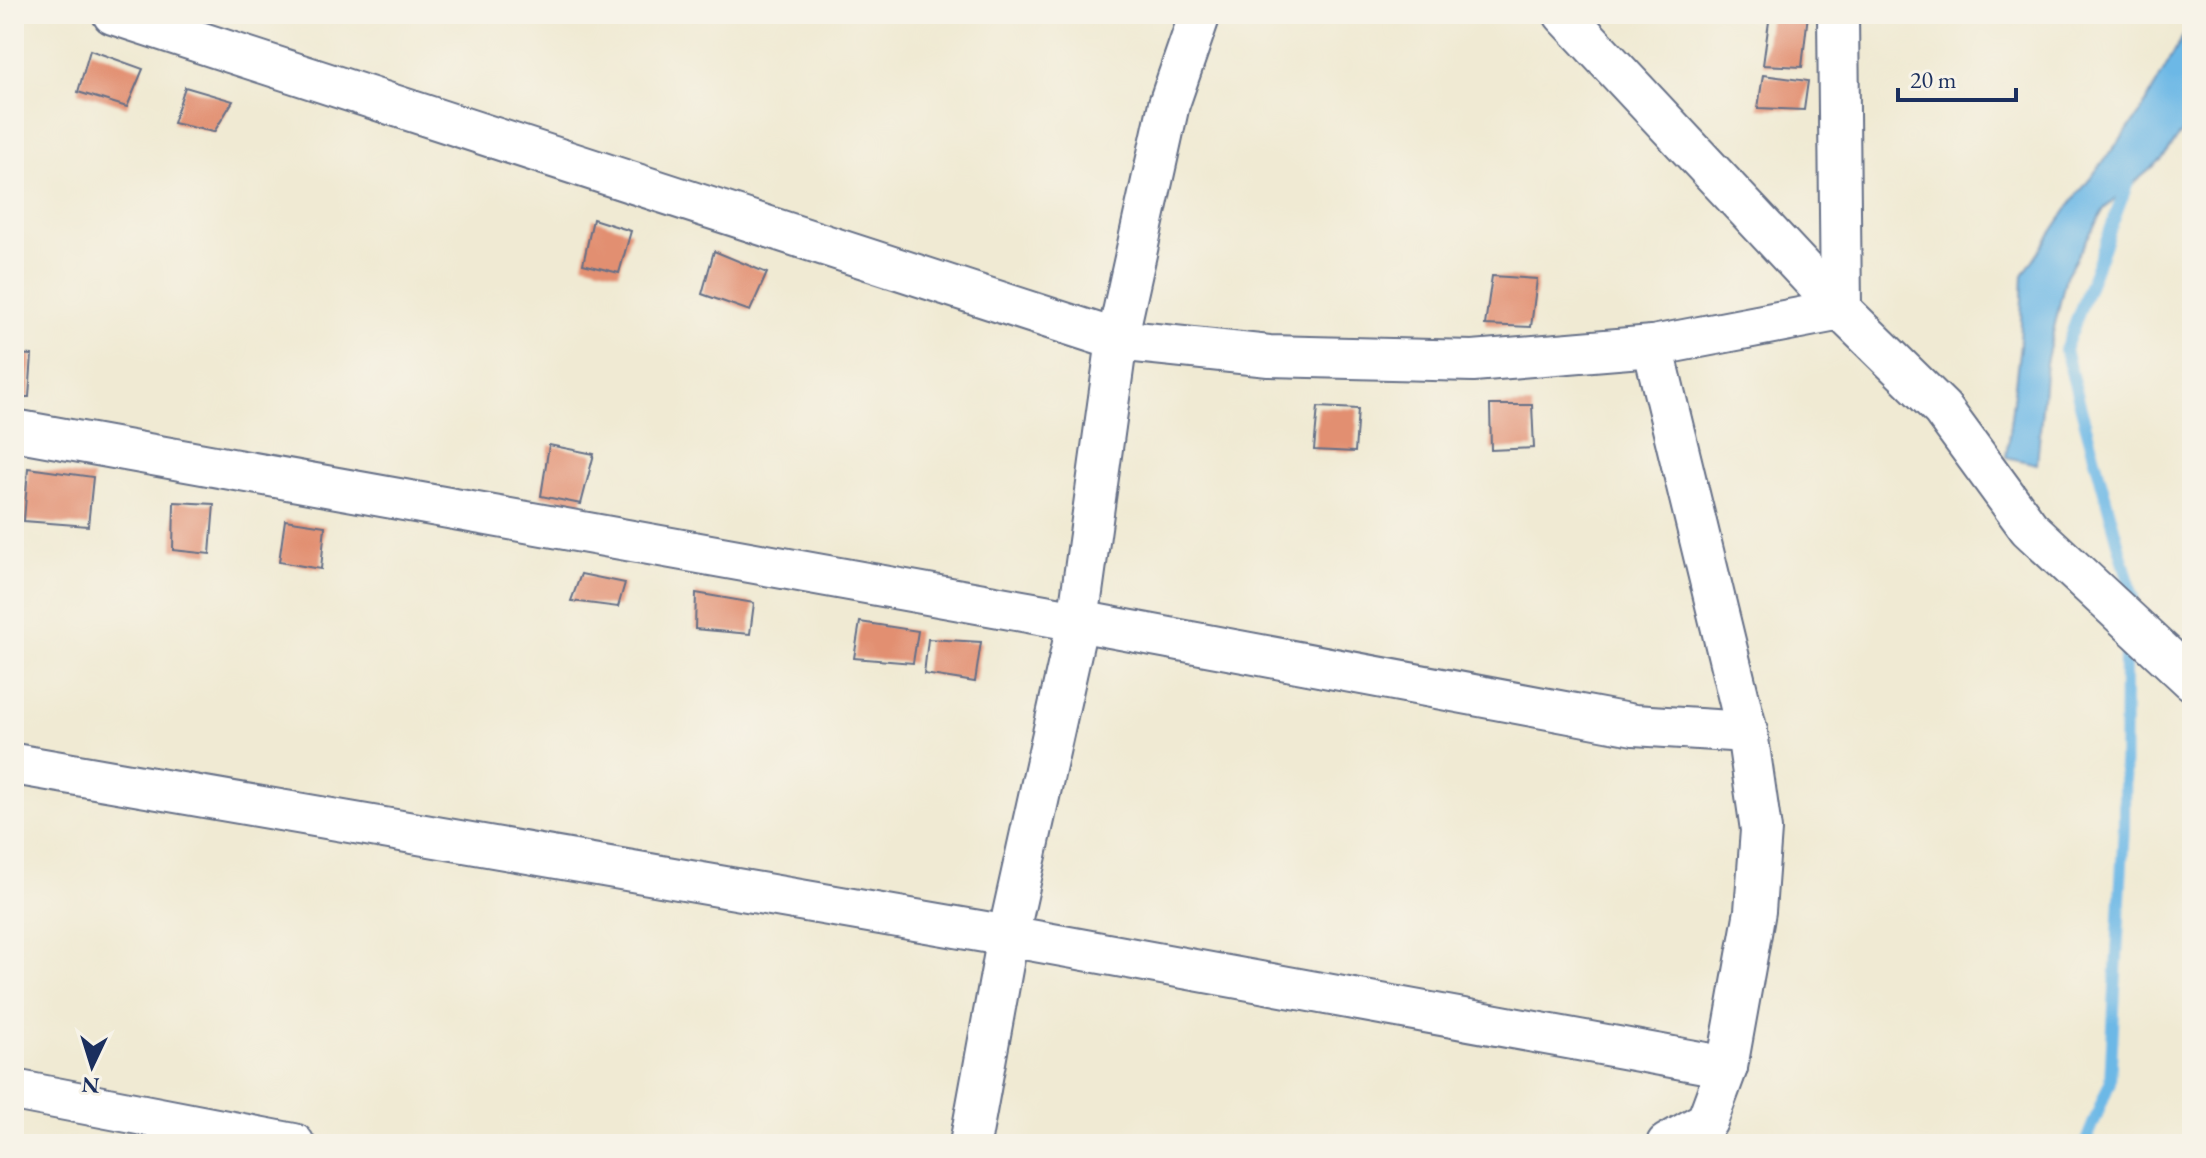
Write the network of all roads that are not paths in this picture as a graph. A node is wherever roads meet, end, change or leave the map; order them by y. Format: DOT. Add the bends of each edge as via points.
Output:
graph roads {
  1 [pos="113,14"];
  2 [pos="1200,14"];
  3 [pos="1564,14"];
  4 [pos="1838,14"];
  5 [pos="1841,310"];
  6 [pos="1117,340"];
  7 [pos="1653,346"];
  8 [pos="14,430"];
  9 [pos="1078,621"];
  10 [pos="2192,680"];
  11 [pos="1747,732"];
  12 [pos="14,764"];
  13 [pos="1008,936"];
  14 [pos="1727,1067"];
  15 [pos="14,1090"];
  16 [pos="294,1144"];
  17 [pos="970,1144"];
  18 [pos="1667,1144"];
  1 -- 6 [label="street"];
  2 -- 6 [label="street" via="1169,104"];
  3 -- 5 [label="street"];
  4 -- 5 [label="street"];
  5 -- 7 [label="street"];
  5 -- 10 [label="street" via="1942,409 2029,528"];
  6 -- 7 [label="street" via="1269,356 1473,361"];
  6 -- 9 [label="street"];
  7 -- 11 [label="street"];
  8 -- 9 [label="street"];
  9 -- 11 [label="street" via="1634,725"];
  9 -- 13 [label="street"];
  11 -- 14 [label="street" via="1761,830 1755,911"];
  12 -- 13 [label="street"];
  13 -- 14 [label="street"];
  13 -- 17 [label="street"];
  14 -- 18 [label="street" via="1707,1121"];
  15 -- 16 [label="street"];
}
